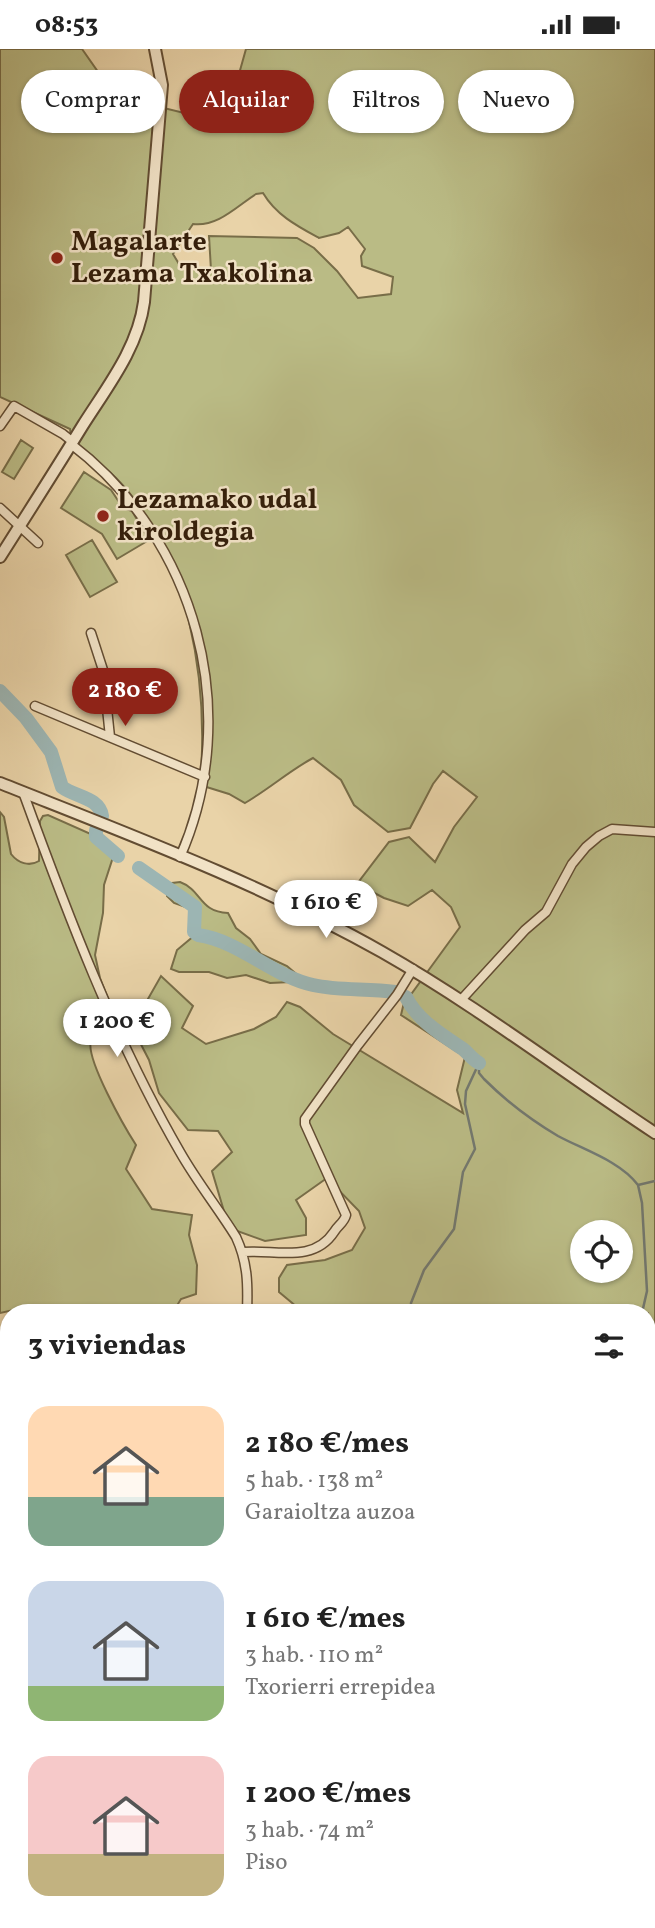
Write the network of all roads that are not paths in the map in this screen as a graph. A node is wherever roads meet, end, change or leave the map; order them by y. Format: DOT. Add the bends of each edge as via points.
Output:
graph roads {
  1 [pos="155,49"];
  2 [pos="0,426"];
  3 [pos="72,443"];
  4 [pos="0,508"];
  5 [pos="20,525"];
  6 [pos="38,543"];
  7 [pos="0,557"];
  8 [pos="92,633"];
  9 [pos="34,706"];
  10 [pos="110,737"];
  11 [pos="205,777"];
  12 [pos="0,783"];
  13 [pos="23,792"];
  14 [pos="655,832"];
  15 [pos="180,857"];
  16 [pos="413,969"];
  17 [pos="461,1000"];
  18 [pos="655,1133"];
  19 [pos="243,1252"];
  20 [pos="247,1304"];
  1 -- 3 [label="street" via="162,85 142,316 135,340"];
  2 -- 3 [label="street" via="14,406"];
  3 -- 5 [label="street"];
  3 -- 11 [label="street" via="118,485 142,516 185,594 196,625 207,687"];
  4 -- 5 [label="street"];
  5 -- 6 [label="street"];
  5 -- 7 [label="street"];
  8 -- 10 [label="street" via="103,670"];
  9 -- 10 [label="street"];
  10 -- 11 [label="street"];
  11 -- 15 [label="street"];
  12 -- 13 [label="street"];
  13 -- 15 [label="street"];
  13 -- 19 [label="street" via="114,1021 180,1152"];
  14 -- 17 [label="street" via="612,829 598,836 572,864 546,912"];
  15 -- 16 [label="street" via="318,918"];
  16 -- 17 [label="street"];
  16 -- 19 [label="street" via="305,1119 345,1221 330,1239 300,1254"];
  17 -- 18 [label="street"];
  19 -- 20 [label="street"];
}
